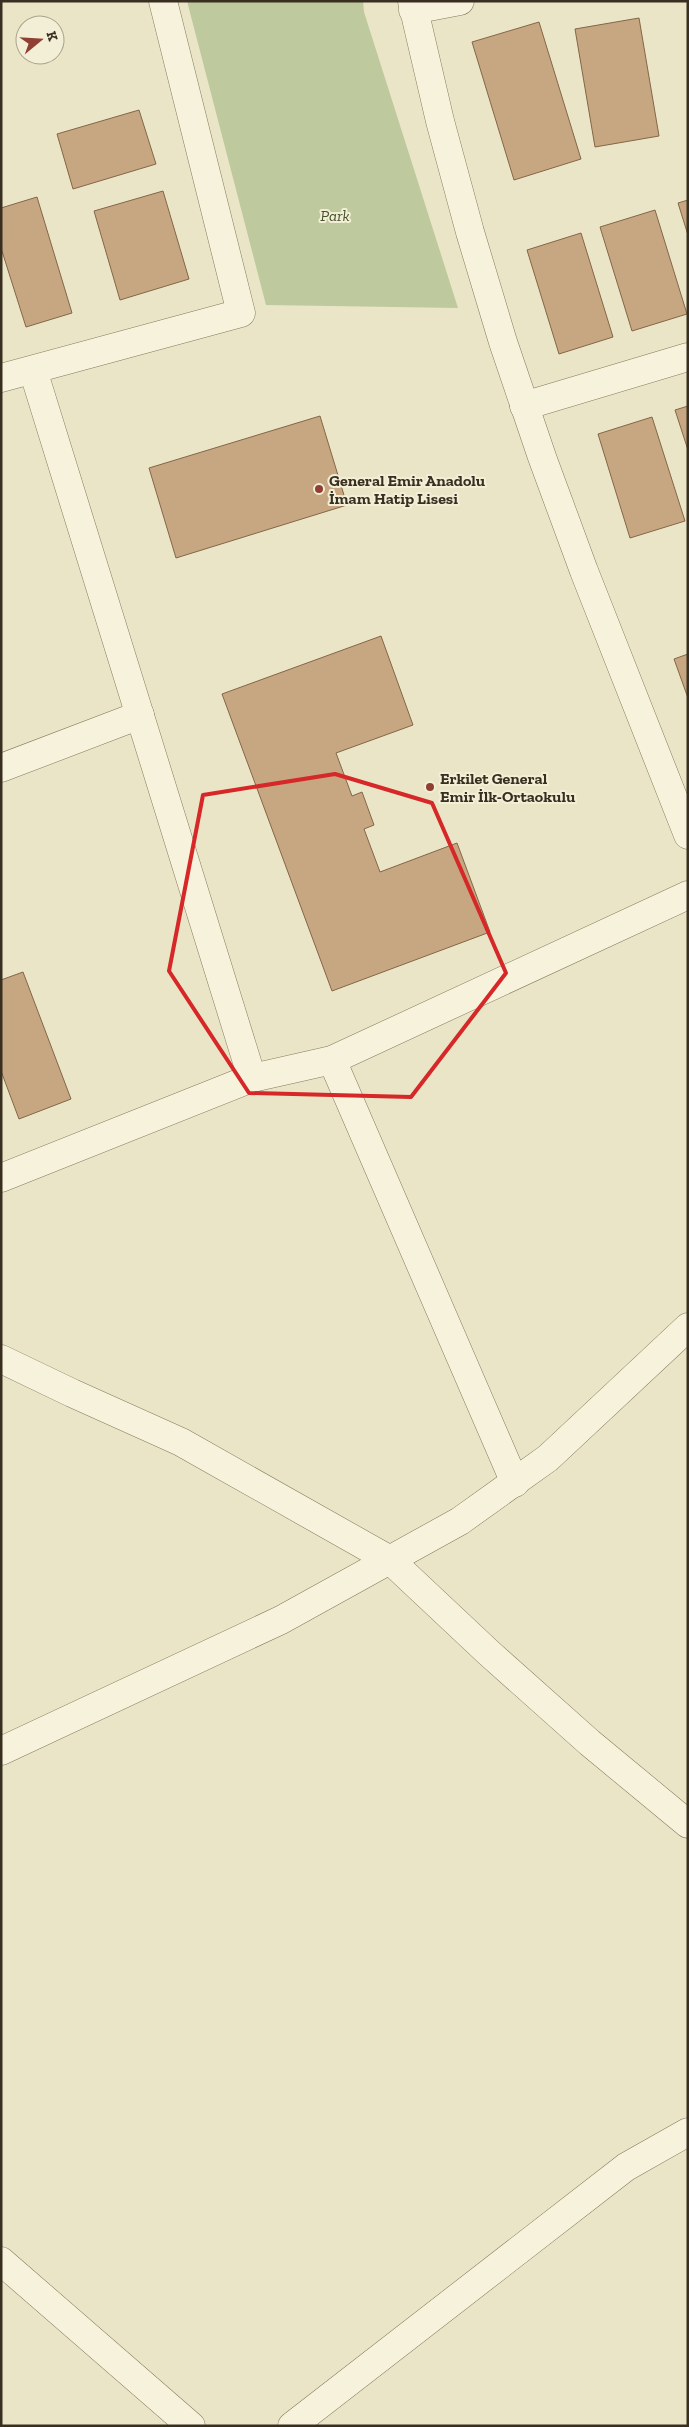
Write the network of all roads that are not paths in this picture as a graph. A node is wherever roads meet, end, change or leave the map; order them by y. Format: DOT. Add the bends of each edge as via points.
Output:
graph roads {
  1 [pos="163,1"];
  2 [pos="460,1"];
  3 [pos="412,5"];
  4 [pos="688,357"];
  5 [pos="33,370"];
  6 [pos="1,378"];
  7 [pos="524,406"];
  8 [pos="140,715"];
  9 [pos="1,768"];
  10 [pos="680,797"];
  11 [pos="688,835"];
  12 [pos="688,895"];
  13 [pos="332,1060"];
  14 [pos="252,1078"];
  15 [pos="1,1178"];
  16 [pos="688,1327"];
  17 [pos="1,1359"];
  18 [pos="515,1483"];
  19 [pos="390,1560"];
  20 [pos="1,1751"];
  21 [pos="688,1824"];
  22 [pos="688,2132"];
  23 [pos="1,2261"];
  24 [pos="191,2426"];
  25 [pos="292,2426"];
  1 -- 5 [label="street" via="241,313"];
  2 -- 3 [label="street"];
  3 -- 7 [label="street" via="470,232"];
  4 -- 7 [label="street"];
  5 -- 6 [label="street"];
  5 -- 8 [label="street"];
  7 -- 10 [label="street" via="574,545"];
  8 -- 9 [label="street"];
  8 -- 14 [label="street"];
  10 -- 11 [label="street"];
  12 -- 13 [label="street"];
  13 -- 14 [label="street"];
  13 -- 18 [label="street"];
  14 -- 15 [label="street"];
  16 -- 18 [label="street" via="588,1423"];
  17 -- 19 [label="street" via="181,1442"];
  18 -- 19 [label="street" via="460,1521"];
  19 -- 20 [label="street" via="281,1620"];
  19 -- 21 [label="street" via="590,1743"];
  22 -- 25 [label="street" via="626,2168"];
  23 -- 24 [label="street"];
}
